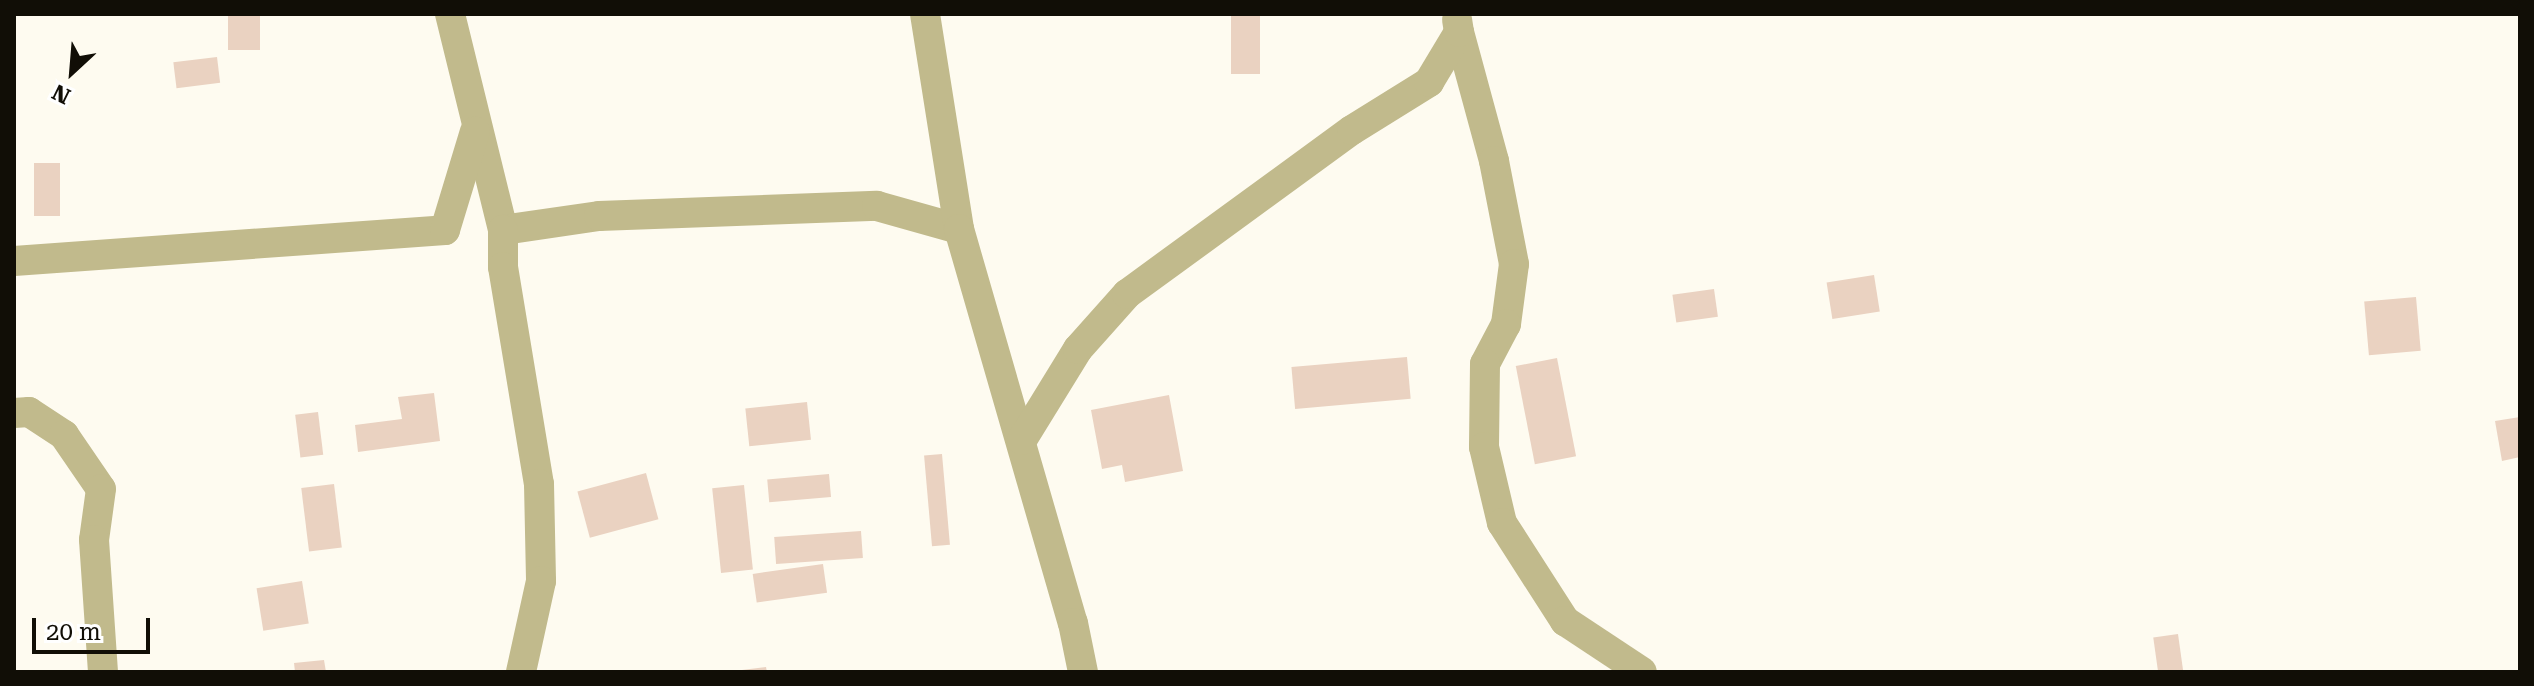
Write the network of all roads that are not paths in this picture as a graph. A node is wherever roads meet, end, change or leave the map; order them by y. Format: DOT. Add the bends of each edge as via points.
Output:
graph roads {
  1 [pos="450,14"];
  2 [pos="925,14"];
  3 [pos="1458,23"];
  4 [pos="475,131"];
  5 [pos="959,229"];
  6 [pos="503,230"];
  7 [pos="14,261"];
  8 [pos="14,413"];
  9 [pos="1022,440"];
  10 [pos="103,672"];
  11 [pos="521,672"];
  12 [pos="1083,672"];
  13 [pos="1642,672"];
  1 -- 4 [label="street"];
  2 -- 5 [label="street"];
  3 -- 9 [label="street" via="1429,82 1352,130 1127,294 1078,349"];
  3 -- 13 [label="street" via="1514,264 1506,324 1485,364 1484,447 1502,523 1565,621"];
  4 -- 6 [label="street"];
  4 -- 7 [label="street" via="445,230"];
  5 -- 6 [label="street" via="877,206 599,216"];
  5 -- 9 [label="street"];
  6 -- 11 [label="street" via="503,267 539,484 541,581"];
  8 -- 10 [label="street" via="29,412 64,435 101,489 94,540"];
  9 -- 12 [label="street"];
}
